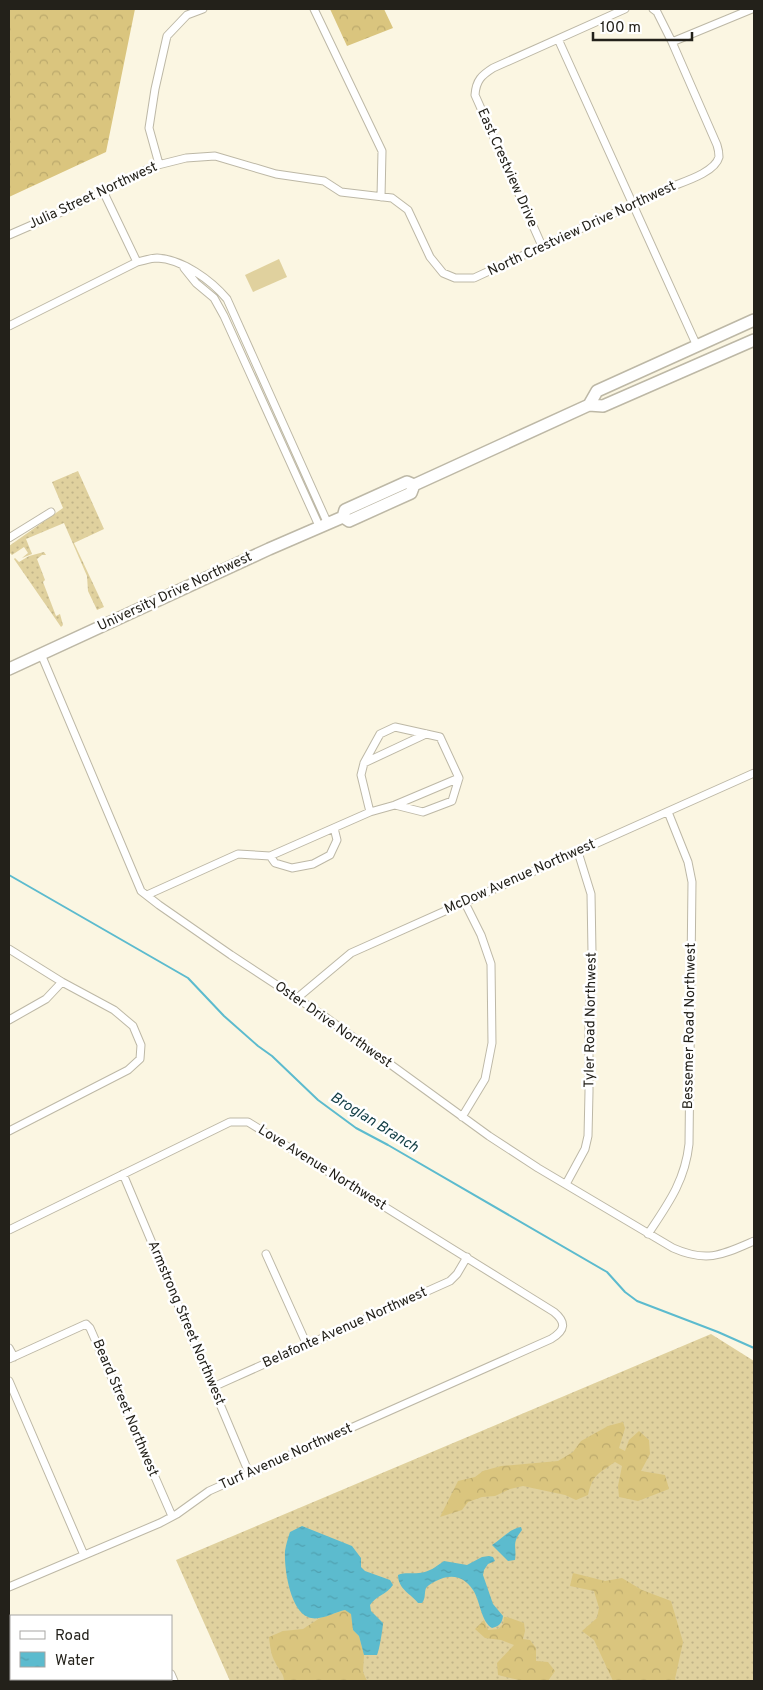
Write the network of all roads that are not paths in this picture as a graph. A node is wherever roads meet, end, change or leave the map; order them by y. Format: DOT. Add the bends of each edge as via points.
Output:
graph roads {
  1 [pos="203,9"];
  2 [pos="314,9"];
  3 [pos="625,9"];
  4 [pos="653,9"];
  5 [pos="752,9"];
  6 [pos="558,39"];
  7 [pos="672,42"];
  8 [pos="160,164"];
  9 [pos="103,191"];
  10 [pos="381,197"];
  11 [pos="633,205"];
  12 [pos="9,235"];
  13 [pos="542,246"];
  14 [pos="137,262"];
  15 [pos="183,266"];
  16 [pos="754,320"];
  17 [pos="9,326"];
  18 [pos="754,340"];
  19 [pos="697,346"];
  20 [pos="589,404"];
  21 [pos="51,512"];
  22 [pos="324,526"];
  23 [pos="9,538"];
  24 [pos="41,654"];
  25 [pos="9,669"];
  26 [pos="426,734"];
  27 [pos="364,763"];
  28 [pos="754,773"];
  29 [pos="460,778"];
  30 [pos="395,805"];
  31 [pos="370,812"];
  32 [pos="668,812"];
  33 [pos="334,828"];
  34 [pos="578,852"];
  35 [pos="270,856"];
  36 [pos="147,896"];
  37 [pos="464,901"];
  38 [pos="9,949"];
  39 [pos="62,982"];
  40 [pos="296,999"];
  41 [pos="9,1020"];
  42 [pos="462,1117"];
  43 [pos="9,1131"];
  44 [pos="123,1174"];
  45 [pos="566,1184"];
  46 [pos="9,1230"];
  47 [pos="648,1234"];
  48 [pos="754,1242"];
  49 [pos="266,1254"];
  50 [pos="467,1257"];
  51 [pos="562,1327"];
  52 [pos="307,1345"];
  53 [pos="9,1348"];
  54 [pos="12,1358"];
  55 [pos="9,1381"];
  56 [pos="213,1387"];
  57 [pos="249,1473"];
  58 [pos="172,1516"];
  59 [pos="84,1555"];
  60 [pos="9,1587"];
  1 -- 8 [label="street" via="186,15 167,36 150,128"];
  2 -- 10 [label="street" via="382,151"];
  3 -- 6 [label="street"];
  4 -- 7 [label="street, North Crestview Drive Northwest"];
  5 -- 7 [label="street"];
  6 -- 11 [label="street"];
  6 -- 13 [label="street, East Crestview Drive" via="493,68 481,76 475,90 478,104"];
  7 -- 11 [label="street, North Crestview Drive Northwest" via="719,156 702,174"];
  8 -- 9 [label="street, Julia Street Northwest"];
  8 -- 10 [label="street, Julia Street Northwest" via="215,156 276,174 324,181 341,192"];
  9 -- 12 [label="street, Julia Street Northwest"];
  9 -- 14 [label="street"];
  10 -- 13 [label="street, North Crestview Drive Northwest" via="392,198 408,210 430,257 444,273 456,278 474,278"];
  11 -- 13 [label="street, North Crestview Drive Northwest"];
  11 -- 19 [label="street"];
  14 -- 15 [label="street" via="155,258"];
  14 -- 17 [label="street"];
  15 -- 22 [label="street" via="214,298 224,316"];
  15 -- 22 [label="street" via="216,286 227,299"];
  16 -- 19 [label="highway, University Drive Northwest"];
  18 -- 20 [label="highway, University Drive Northwest" via="603,406"];
  19 -- 20 [label="highway, University Drive Northwest" via="598,391"];
  20 -- 22 [label="highway, University Drive Northwest" via="414,485 411,493 394,501 349,521 342,517"];
  21 -- 23 [label="street"];
  22 -- 24 [label="highway, University Drive Northwest"];
  24 -- 25 [label="highway, University Drive Northwest"];
  24 -- 36 [label="street, Oster Drive Northwest" via="141,891"];
  26 -- 27 [label="street"];
  26 -- 27 [label="street" via="395,727 380,734"];
  26 -- 29 [label="street" via="440,737"];
  27 -- 31 [label="street" via="360,775"];
  28 -- 32 [label="street, McDow Avenue Northwest"];
  29 -- 30 [label="street"];
  29 -- 30 [label="street" via="452,801 423,812"];
  30 -- 31 [label="street"];
  31 -- 33 [label="street"];
  32 -- 34 [label="street, McDow Avenue Northwest"];
  32 -- 47 [label="street, Bessemer Road Northwest" via="688,862 692,882 689,1144 681,1178"];
  33 -- 35 [label="street"];
  33 -- 35 [label="street" via="337,840 330,855 313,864 292,868 275,863"];
  34 -- 37 [label="street, McDow Avenue Northwest"];
  34 -- 45 [label="street, Tyler Road Northwest" via="591,894 589,1109 585,1148"];
  35 -- 36 [label="street" via="238,854"];
  36 -- 40 [label="street, Oster Drive Northwest"];
  37 -- 40 [label="street, McDow Avenue Northwest" via="351,953"];
  37 -- 42 [label="street" via="491,964 492,1043 485,1079"];
  38 -- 39 [label="street"];
  39 -- 41 [label="street" via="46,998"];
  39 -- 43 [label="street" via="114,1010 133,1026 141,1045 140,1059 128,1070"];
  40 -- 42 [label="street, Oster Drive Northwest"];
  42 -- 45 [label="street, Oster Drive Northwest"];
  44 -- 46 [label="street, Love Avenue Northwest"];
  44 -- 50 [label="street, Love Avenue Northwest" via="230,1122 248,1122"];
  44 -- 56 [label="street, Armstrong Street Northwest"];
  45 -- 47 [label="street, Oster Drive Northwest"];
  47 -- 48 [label="street, Oster Drive Northwest" via="673,1248 702,1257 730,1252"];
  49 -- 52 [label="street"];
  50 -- 51 [label="street, Love Avenue Northwest" via="554,1312 561,1318"];
  50 -- 52 [label="street, Belafonte Avenue Northwest" via="450,1281"];
  51 -- 57 [label="street, Turf Avenue Northwest" via="559,1335 551,1339"];
  52 -- 56 [label="street, Belafonte Avenue Northwest"];
  53 -- 54 [label="street"];
  54 -- 58 [label="street, Beard Street Northwest" via="86,1324"];
  55 -- 59 [label="street"];
  56 -- 57 [label="street, Armstrong Street Northwest"];
  57 -- 58 [label="street, Turf Avenue Northwest" via="209,1491"];
  58 -- 59 [label="street, Turf Avenue Northwest"];
  59 -- 60 [label="street, Turf Avenue Northwest"];
}
